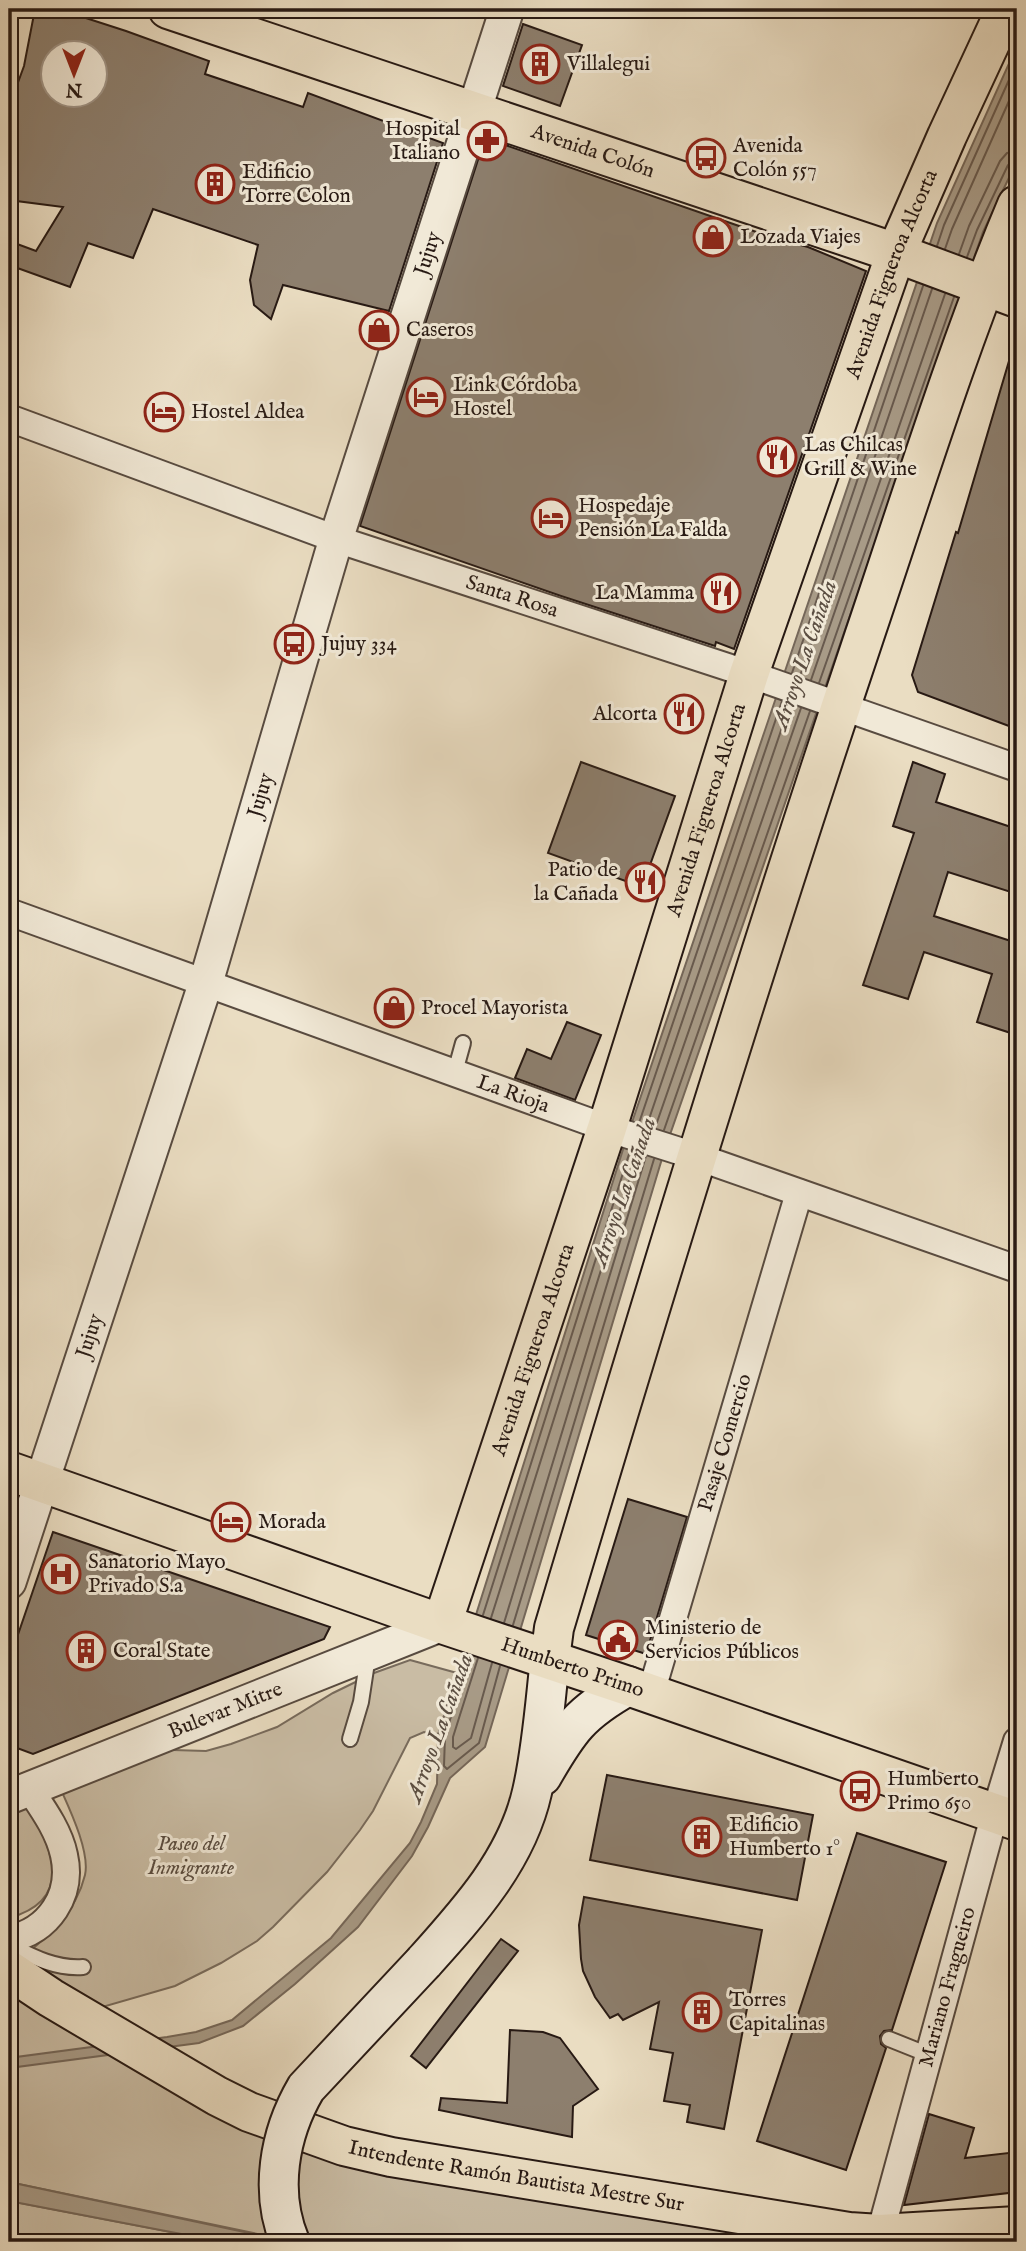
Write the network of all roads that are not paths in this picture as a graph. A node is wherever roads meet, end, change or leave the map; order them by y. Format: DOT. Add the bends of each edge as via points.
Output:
graph roads {
  1 [pos="168,9"];
  2 [pos="507,9"];
  3 [pos="1006,9"];
  4 [pos="473,112"];
  5 [pos="1017,205"];
  6 [pos="896,253"];
  7 [pos="1000,292"];
  8 [pos="9,418"];
  9 [pos="336,539"];
  10 [pos="749,674"];
  11 [pos="841,705"];
  12 [pos="1017,768"];
  13 [pos="9,912"];
  14 [pos="206,982"];
  15 [pos="463,1043"];
  16 [pos="455,1072"];
  17 [pos="607,1128"];
  18 [pos="695,1156"];
  19 [pos="799,1193"];
  20 [pos="1017,1269"];
  21 [pos="25,1477"];
  22 [pos="9,1582"];
  23 [pos="442,1624"];
  24 [pos="368,1653"];
  25 [pos="550,1659"];
  26 [pos="640,1690"];
  27 [pos="350,1739"];
  28 [pos="1017,1741"];
  29 [pos="19,1792"];
  30 [pos="532,1793"];
  31 [pos="1006,1817"];
  32 [pos="9,1939"];
  33 [pos="9,1945"];
  34 [pos="83,1967"];
  35 [pos="9,1970"];
  36 [pos="889,2038"];
  37 [pos="929,2053"];
  38 [pos="1017,2226"];
  39 [pos="880,2234"];
  40 [pos="290,2242"];
  1 -- 4 [label="main road, Avenida Colón"];
  2 -- 4 [label="street, Jujuy"];
  3 -- 6 [label="main road, Avenida Figueroa Alcorta"];
  4 -- 6 [label="main road, Avenida Colón"];
  4 -- 9 [label="street, Jujuy"];
  5 -- 7 [label="main road"];
  6 -- 7 [label="main road, Avenida Colón"];
  6 -- 10 [label="main road, Avenida Figueroa Alcorta"];
  7 -- 11 [label="main road"];
  8 -- 9 [label="street, Santa Rosa"];
  9 -- 10 [label="street, Santa Rosa"];
  9 -- 14 [label="street, Jujuy"];
  10 -- 11 [label="street, Santa Rosa"];
  10 -- 17 [label="main road, Avenida Figueroa Alcorta"];
  11 -- 12 [label="street, Santa Rosa"];
  11 -- 18 [label="main road"];
  13 -- 14 [label="street, La Rioja"];
  14 -- 16 [label="street, La Rioja"];
  14 -- 21 [label="street, Jujuy"];
  15 -- 16 [label="lane"];
  16 -- 17 [label="street, La Rioja"];
  17 -- 18 [label="street, La Rioja"];
  17 -- 23 [label="main road, Avenida Figueroa Alcorta"];
  18 -- 19 [label="street, La Rioja"];
  18 -- 25 [label="main road" via="554,1628"];
  19 -- 20 [label="street, La Rioja"];
  19 -- 26 [label="street, Pasaje Comercio"];
  21 -- 22 [label="street, Jujuy"];
  21 -- 23 [label="main road, Humberto Primo"];
  23 -- 24 [label="street, Bulevar Mitre"];
  23 -- 25 [label="main road, Humberto Primo"];
  24 -- 27 [label="lane"];
  24 -- 29 [label="street, Bulevar Mitre"];
  25 -- 26 [label="main road, Humberto Primo"];
  25 -- 30 [label="main road"];
  26 -- 30 [label="main road" via="599,1702 578,1721"];
  26 -- 31 [label="main road, Humberto Primo"];
  28 -- 31 [label="street, Mariano Fragueiro"];
  29 -- 32 [label="street" via="48,1818 62,1847 65,1890 45,1922"];
  30 -- 40 [label="main road, bridge" via="520,1826 477,1902 306,2088 293,2110 280,2158 278,2194"];
  31 -- 37 [label="street, Mariano Fragueiro"];
  33 -- 34 [label="lane" via="57,1965"];
  35 -- 39 [label="main road, Intendente Ramón Bautista Mestre Sur" via="217,2096 344,2146"];
  36 -- 37 [label="lane"];
  37 -- 39 [label="street, Mariano Fragueiro"];
  38 -- 39 [label="main road, Intendente Ramón Bautista Mestre Sur"];
}
